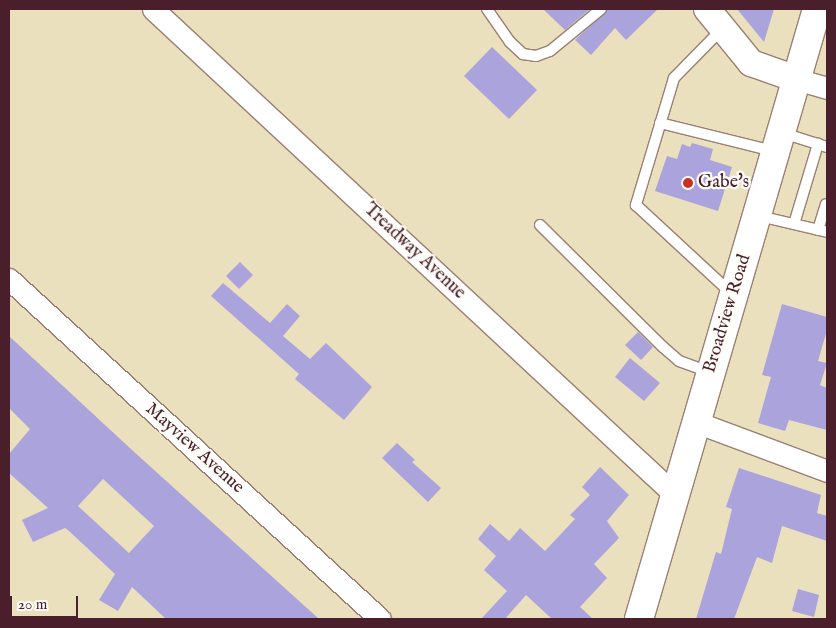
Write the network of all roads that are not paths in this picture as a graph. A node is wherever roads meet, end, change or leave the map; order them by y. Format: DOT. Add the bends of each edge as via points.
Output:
graph roads {
  1 [pos="153,9"];
  2 [pos="487,9"];
  3 [pos="602,9"];
  4 [pos="817,9"];
  5 [pos="715,19"];
  6 [pos="796,79"];
  7 [pos="827,88"];
  8 [pos="660,123"];
  9 [pos="779,142"];
  10 [pos="823,145"];
  11 [pos="826,204"];
  12 [pos="758,216"];
  13 [pos="794,224"];
  14 [pos="540,225"];
  15 [pos="823,231"];
  16 [pos="9,279"];
  17 [pos="734,295"];
  18 [pos="710,372"];
  19 [pos="696,422"];
  20 [pos="827,471"];
  21 [pos="675,495"];
  22 [pos="380,619"];
  23 [pos="639,619"];
  1 -- 21 [label="street, Treadway Avenue"];
  2 -- 3 [label="lane" via="510,42 523,54 536,56 550,51"];
  4 -- 6 [label="main road, Broadview Road"];
  5 -- 6 [label="street" via="751,63"];
  5 -- 8 [label="lane" via="674,78"];
  6 -- 7 [label="street"];
  6 -- 9 [label="main road, Broadview Road"];
  8 -- 9 [label="lane"];
  8 -- 17 [label="lane" via="636,206"];
  9 -- 10 [label="lane"];
  9 -- 12 [label="main road, Broadview Road"];
  10 -- 13 [label="lane"];
  11 -- 15 [label="lane"];
  12 -- 13 [label="lane"];
  12 -- 17 [label="main road, Broadview Road"];
  13 -- 15 [label="lane"];
  14 -- 18 [label="lane" via="679,361"];
  16 -- 22 [label="street, Mayview Avenue"];
  17 -- 18 [label="main road, Broadview Road"];
  18 -- 19 [label="main road, Broadview Road"];
  19 -- 20 [label="street"];
  19 -- 21 [label="main road, Broadview Road"];
  21 -- 23 [label="main road, Broadview Road"];
}
